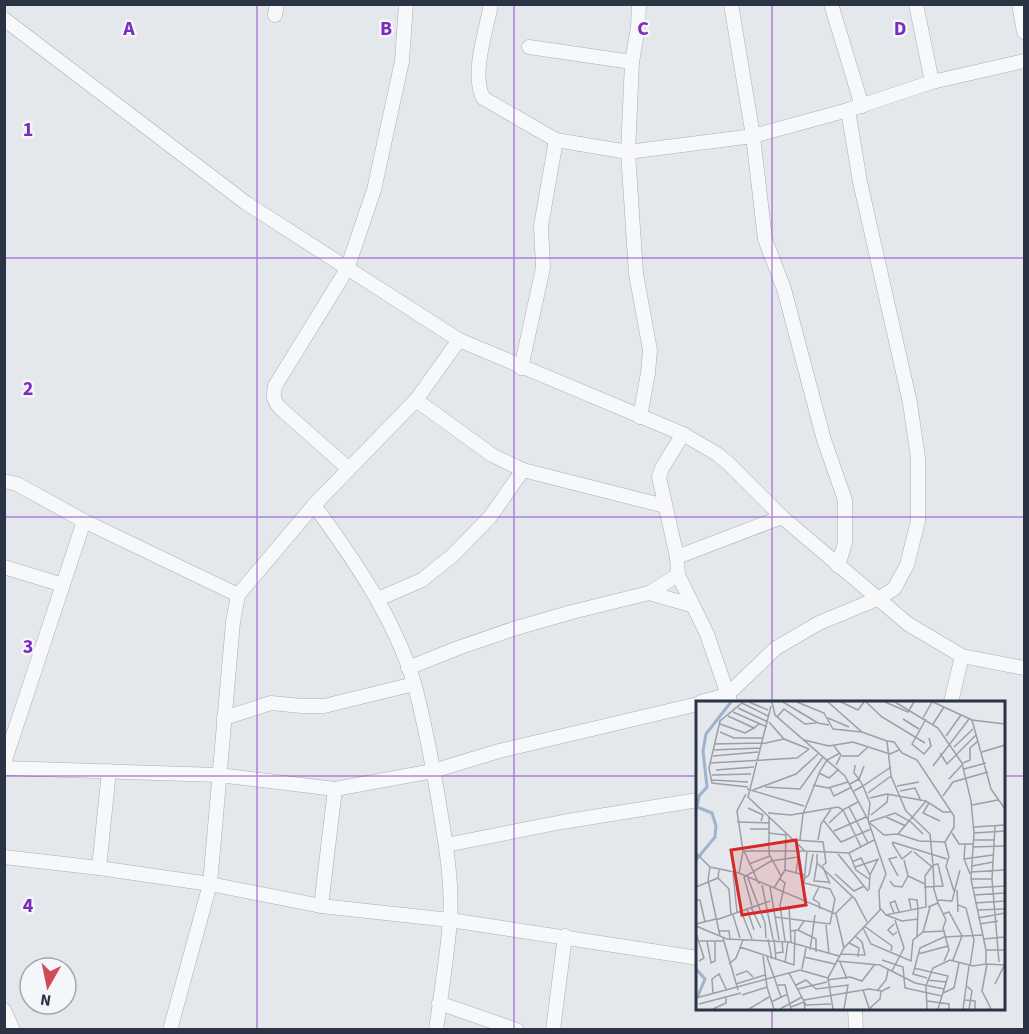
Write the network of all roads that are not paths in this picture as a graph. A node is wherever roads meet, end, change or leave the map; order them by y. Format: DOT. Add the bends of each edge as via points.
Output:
graph roads {
  1 [pos="405,4"];
  2 [pos="491,4"];
  3 [pos="639,4"];
  4 [pos="731,4"];
  5 [pos="831,4"];
  6 [pos="916,4"];
  7 [pos="1019,4"];
  8 [pos="4,20"];
  9 [pos="1024,32"];
  10 [pos="529,47"];
  11 [pos="1024,61"];
  12 [pos="632,62"];
  13 [pos="932,82"];
  14 [pos="862,106"];
  15 [pos="848,110"];
  16 [pos="753,136"];
  17 [pos="556,140"];
  18 [pos="628,152"];
  19 [pos="346,269"];
  20 [pos="459,340"];
  21 [pos="521,368"];
  22 [pos="416,400"];
  23 [pos="640,417"];
  24 [pos="683,434"];
  25 [pos="349,469"];
  26 [pos="523,470"];
  27 [pos="4,481"];
  28 [pos="314,505"];
  29 [pos="664,507"];
  30 [pos="782,517"];
  31 [pos="84,521"];
  32 [pos="677,556"];
  33 [pos="838,566"];
  34 [pos="4,567"];
  35 [pos="678,575"];
  36 [pos="63,585"];
  37 [pos="649,593"];
  38 [pos="238,595"];
  39 [pos="378,599"];
  40 [pos="878,599"];
  41 [pos="691,605"];
  42 [pos="962,656"];
  43 [pos="408,668"];
  44 [pos="1024,668"];
  45 [pos="414,684"];
  46 [pos="729,699"];
  47 [pos="714,701"];
  48 [pos="951,701"];
  49 [pos="696,704"];
  50 [pos="224,718"];
  51 [pos="9,733"];
  52 [pos="4,763"];
  53 [pos="4,768"];
  54 [pos="110,771"];
  55 [pos="433,771"];
  56 [pos="218,775"];
  57 [pos="335,789"];
  58 [pos="696,800"];
  59 [pos="446,845"];
  60 [pos="4,857"];
  61 [pos="99,868"];
  62 [pos="210,884"];
  63 [pos="321,906"];
  64 [pos="450,920"];
  65 [pos="565,936"];
  66 [pos="696,958"];
  67 [pos="439,1003"];
  68 [pos="4,1010"];
  69 [pos="855,1010"];
  70 [pos="13,1029"];
  71 [pos="170,1029"];
  72 [pos="436,1029"];
  73 [pos="517,1029"];
  74 [pos="553,1029"];
  75 [pos="856,1029"];
  1 -- 19 [label="street" via="402,61 384,150"];
  2 -- 17 [label="street" via="478,88 483,98"];
  3 -- 12 [label="street"];
  4 -- 16 [label="street"];
  5 -- 14 [label="street"];
  6 -- 13 [label="street"];
  7 -- 9 [label="street"];
  8 -- 19 [label="street" via="246,203"];
  10 -- 12 [label="street"];
  11 -- 13 [label="street"];
  12 -- 18 [label="street"];
  13 -- 14 [label="street"];
  14 -- 15 [label="street"];
  15 -- 16 [label="street"];
  15 -- 40 [label="street" via="860,182 910,403 918,458 918,521 908,565 894,589"];
  16 -- 18 [label="street"];
  16 -- 33 [label="street" via="765,238 784,289 824,440 845,500 845,543"];
  17 -- 18 [label="street"];
  17 -- 21 [label="street" via="541,226 543,268"];
  18 -- 23 [label="street" via="636,274 650,350"];
  19 -- 20 [label="street"];
  19 -- 25 [label="street" via="275,386 273,396 280,408"];
  20 -- 21 [label="street"];
  20 -- 22 [label="street"];
  21 -- 23 [label="street"];
  22 -- 25 [label="street"];
  22 -- 26 [label="street" via="492,455"];
  23 -- 24 [label="street"];
  24 -- 29 [label="street" via="659,477"];
  24 -- 30 [label="street" via="728,463"];
  25 -- 28 [label="street"];
  26 -- 29 [label="street"];
  26 -- 39 [label="street" via="490,517 453,555 422,580"];
  27 -- 31 [label="street" via="17,484"];
  28 -- 38 [label="street"];
  28 -- 39 [label="street"];
  29 -- 32 [label="street"];
  30 -- 32 [label="street"];
  30 -- 33 [label="street"];
  31 -- 36 [label="street"];
  31 -- 38 [label="street"];
  32 -- 35 [label="street"];
  33 -- 40 [label="street"];
  34 -- 36 [label="street"];
  35 -- 37 [label="street"];
  35 -- 41 [label="street"];
  36 -- 51 [label="street"];
  37 -- 41 [label="street"];
  37 -- 43 [label="street" via="513,629"];
  38 -- 50 [label="street"];
  39 -- 43 [label="street"];
  40 -- 42 [label="street" via="908,624"];
  40 -- 46 [label="street" via="819,623 776,648"];
  41 -- 46 [label="street" via="706,634"];
  42 -- 44 [label="street"];
  42 -- 48 [label="street"];
  43 -- 45 [label="street"];
  45 -- 50 [label="street" via="324,706 271,703"];
  45 -- 55 [label="street"];
  46 -- 47 [label="street"];
  49 -- 55 [label="street" via="499,751"];
  50 -- 56 [label="street"];
  51 -- 52 [label="street"];
  53 -- 54 [label="street"];
  54 -- 56 [label="street"];
  54 -- 61 [label="street"];
  55 -- 57 [label="street"];
  55 -- 59 [label="street"];
  56 -- 57 [label="street"];
  56 -- 62 [label="street"];
  57 -- 63 [label="street"];
  58 -- 59 [label="street"];
  59 -- 64 [label="street"];
  60 -- 61 [label="street"];
  61 -- 62 [label="street"];
  62 -- 63 [label="street"];
  62 -- 71 [label="street"];
  63 -- 64 [label="street"];
  64 -- 65 [label="street"];
  64 -- 67 [label="street"];
  65 -- 66 [label="street"];
  65 -- 74 [label="street"];
  67 -- 72 [label="street"];
  67 -- 73 [label="street"];
  68 -- 70 [label="street"];
  69 -- 75 [label="street"];
}
